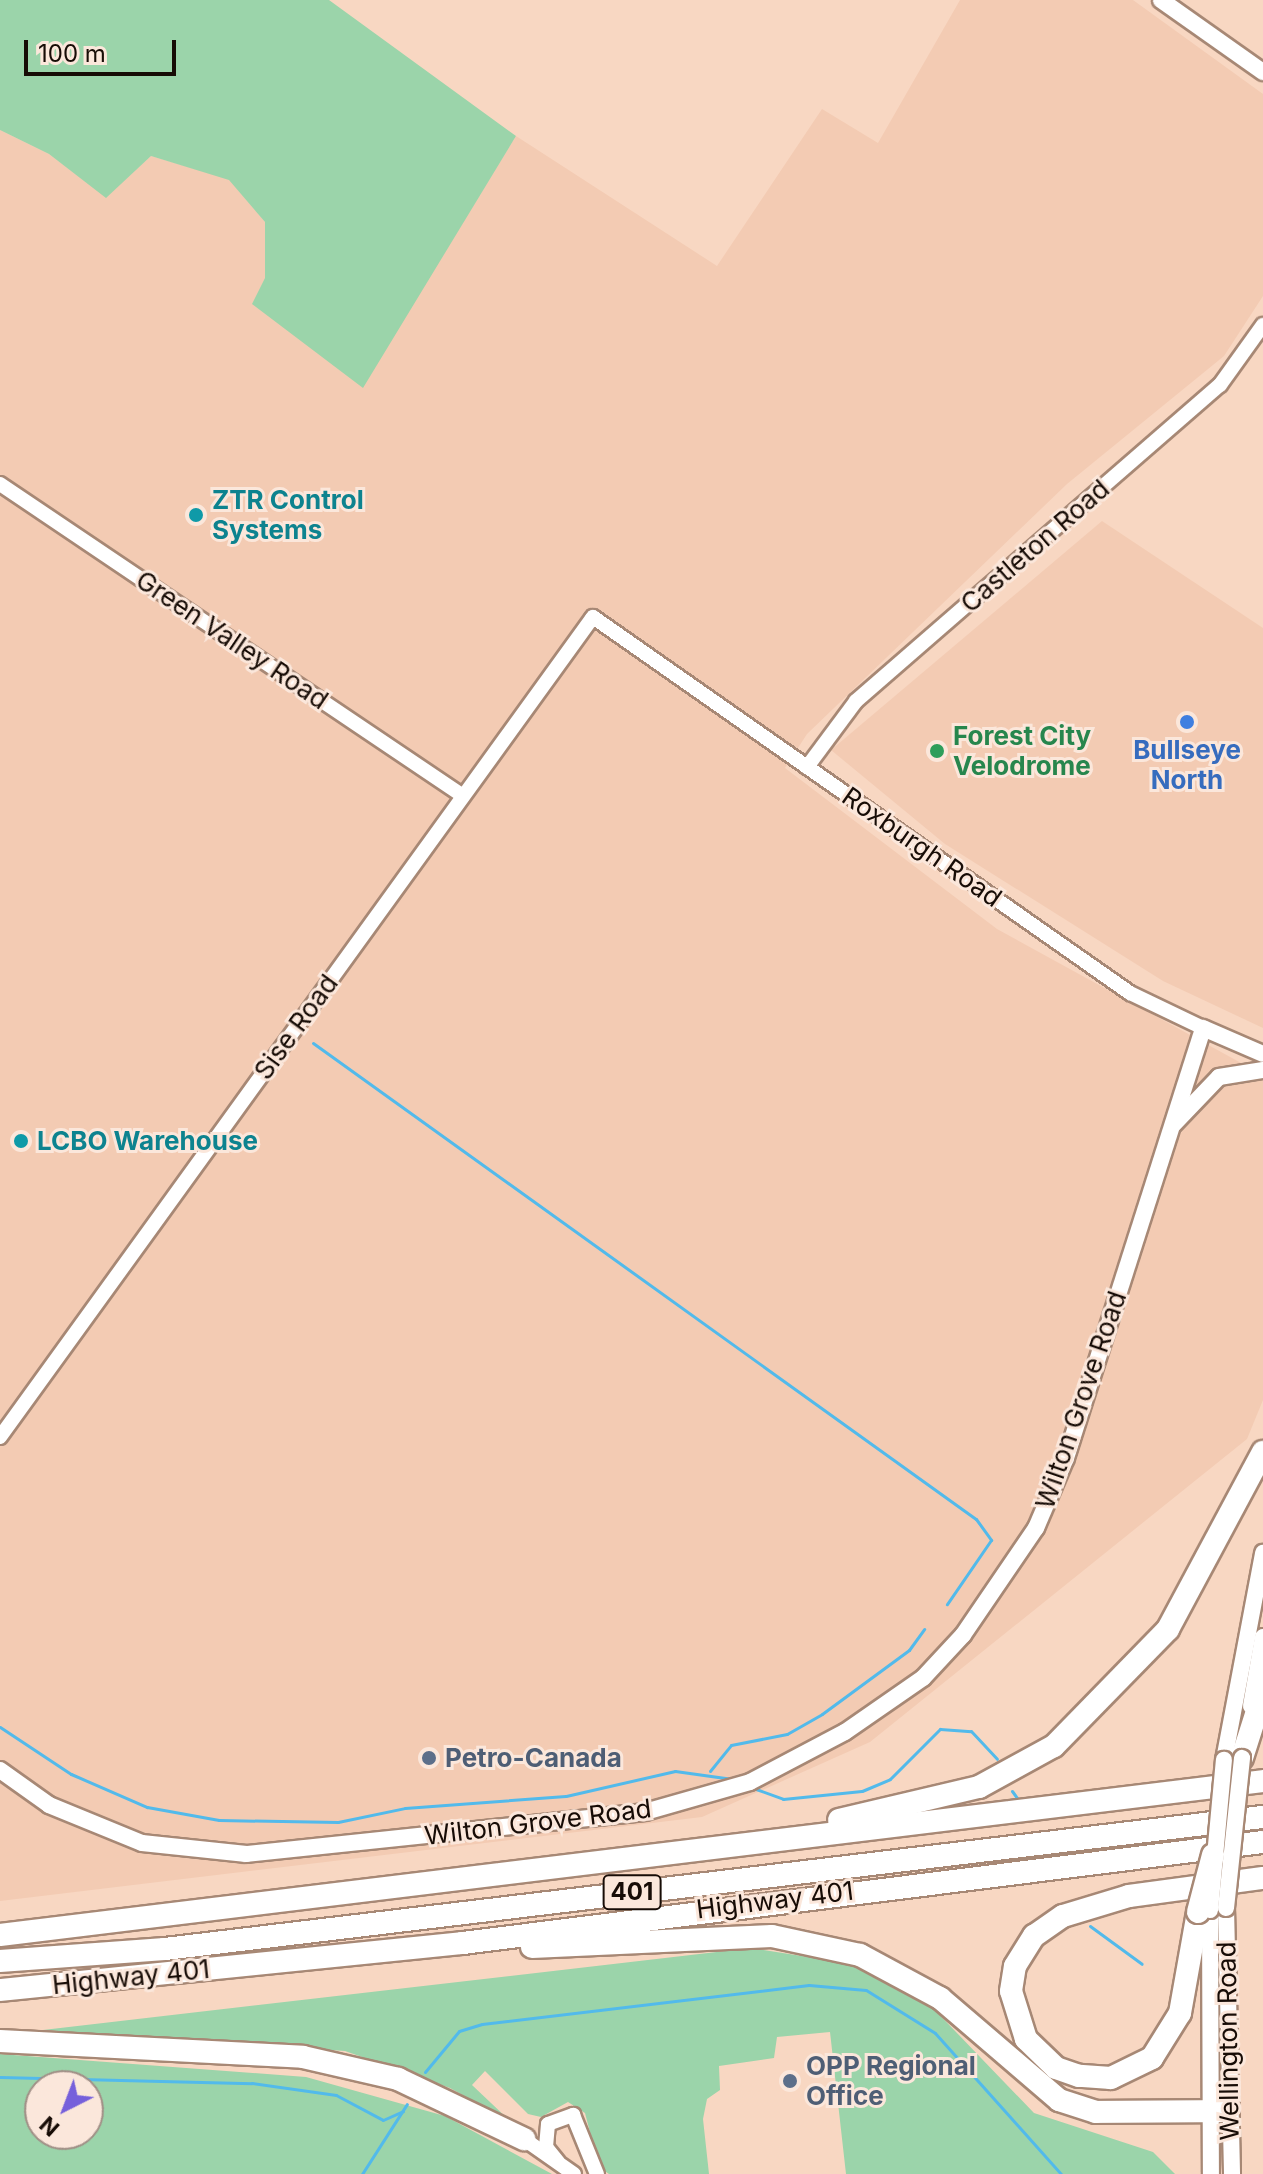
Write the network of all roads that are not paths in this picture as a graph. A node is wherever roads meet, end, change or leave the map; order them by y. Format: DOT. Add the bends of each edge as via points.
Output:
graph roads {
  1 [pos="1161,0"];
  2 [pos="1263,72"];
  3 [pos="1263,325"];
  4 [pos="0,484"];
  5 [pos="593,617"];
  6 [pos="807,767"];
  7 [pos="463,796"];
  8 [pos="1203,1028"];
  9 [pos="1263,1054"];
  10 [pos="1263,1070"];
  11 [pos="1168,1132"];
  12 [pos="0,1437"];
  13 [pos="1263,1452"];
  14 [pos="1263,1553"];
  15 [pos="1263,1637"];
  16 [pos="1263,1692"];
  17 [pos="1233,1759"];
  18 [pos="0,1770"];
  19 [pos="1263,1781"];
  20 [pos="1263,1817"];
  21 [pos="1263,1842"];
  22 [pos="690,1852"];
  23 [pos="1213,1855"];
  24 [pos="1263,1878"];
  25 [pos="1212,1910"];
  26 [pos="0,1935"];
  27 [pos="463,1943"];
  28 [pos="0,1961"];
  29 [pos="0,1990"];
  30 [pos="0,2041"];
  31 [pos="1218,2111"];
  32 [pos="524,2139"];
  33 [pos="558,2162"];
  34 [pos="574,2174"];
  35 [pos="597,2174"];
  36 [pos="1211,2174"];
  37 [pos="1232,2174"];
  1 -- 2 [label="main road"];
  3 -- 6 [label="street, Castleton Road" via="1220,385 856,701"];
  4 -- 7 [label="street, Green Valley Road"];
  5 -- 6 [label="street, Roxburgh Road"];
  5 -- 7 [label="street, Sise Road"];
  6 -- 8 [label="street, Roxburgh Road" via="1130,993"];
  7 -- 12 [label="street, Sise Road"];
  8 -- 9 [label="main road, Roxburgh Road"];
  8 -- 11 [label="main road, Wilton Grove Road"];
  10 -- 11 [label="main road" via="1219,1077"];
  11 -- 18 [label="main road, Wilton Grove Road" via="1066,1458 1024,1550 997,1595 923,1678 845,1732 750,1782 645,1812 246,1854 142,1843 49,1805"];
  13 -- 22 [label="highway" via="1168,1629 1054,1746 979,1787 910,1808"];
  14 -- 17 [label="main road"];
  15 -- 17 [label="main road"];
  16 -- 17 [label="highway"];
  17 -- 23 [label="main road, bridge"];
  17 -- 25 [label="main road, Wellington Road, bridge"];
  19 -- 22 [label="highway"];
  20 -- 28 [label="highway, Highway 401 / 401" via="165,1949"];
  21 -- 27 [label="highway, Highway 401 / 401"];
  22 -- 26 [label="highway"];
  23 -- 25 [label="highway, bridge"];
  24 -- 25 [label="highway" via="1129,1896 1063,1916 1034,1936 1015,1966 1011,1991 1026,2039 1056,2068 1079,2076 1111,2078 1152,2058 1180,2013"];
  25 -- 31 [label="main road, Wellington Road"];
  27 -- 29 [label="highway, Highway 401 / 401"];
  27 -- 31 [label="highway" via="494,1949 772,1936 860,1955 940,1998 1059,2100 1096,2112"];
  30 -- 32 [label="highway" via="303,2057 410,2084"];
  31 -- 36 [label="main road, Wellington Road"];
  31 -- 37 [label="main road, Wellington Road"];
  32 -- 33 [label="street"];
  33 -- 34 [label="street"];
  33 -- 35 [label="street" via="546,2147 548,2124 573,2115"];
}
